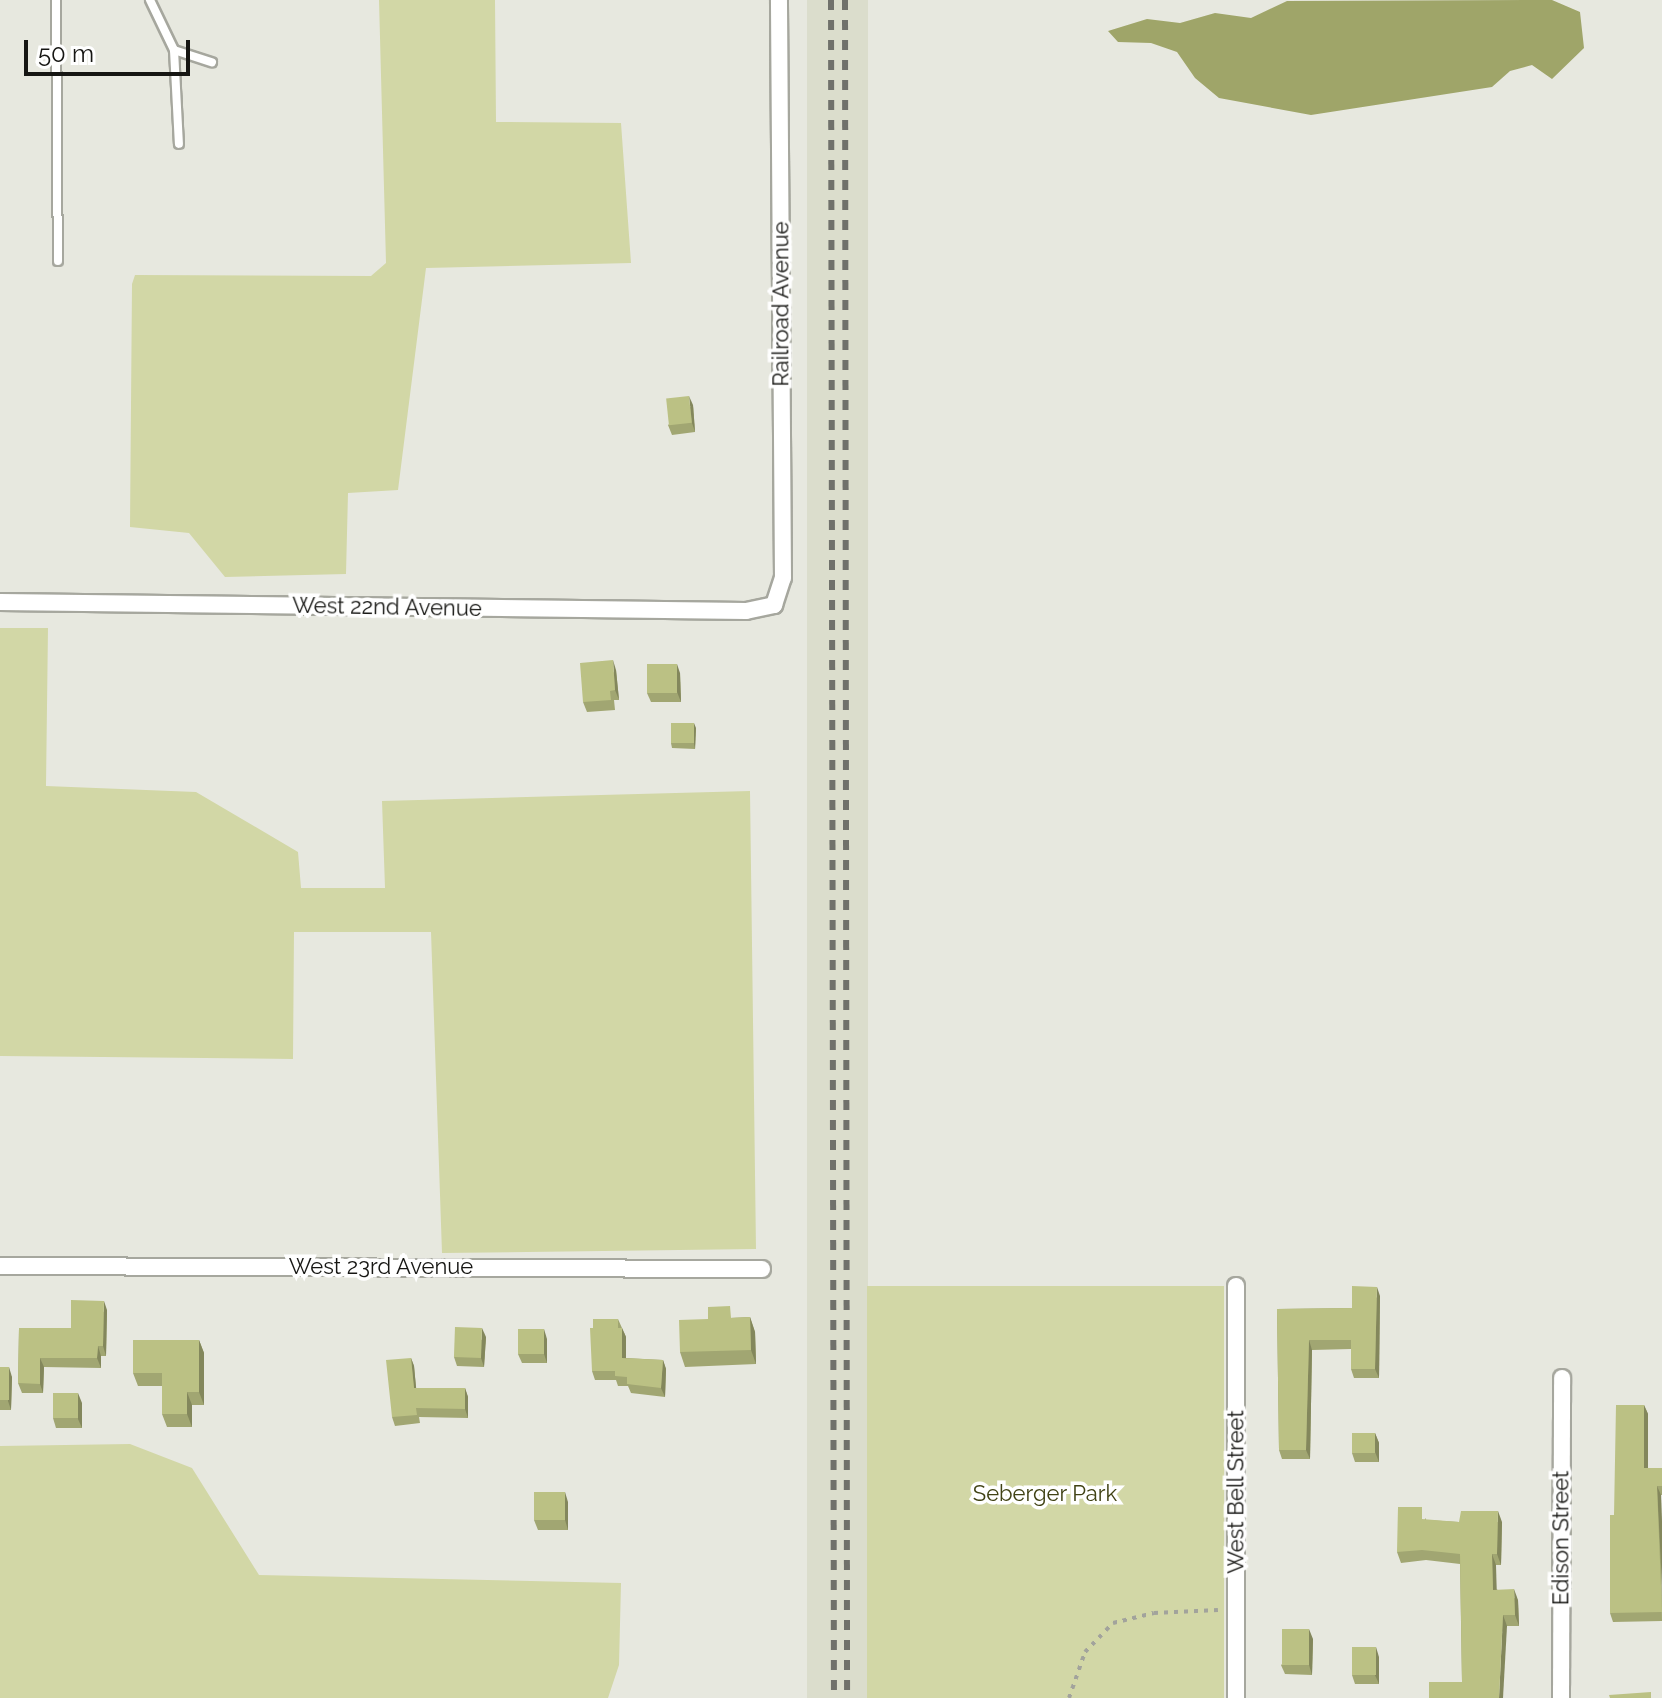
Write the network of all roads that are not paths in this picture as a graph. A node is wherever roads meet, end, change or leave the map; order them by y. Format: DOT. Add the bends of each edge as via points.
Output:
graph roads {
  1 [pos="56,0"];
  2 [pos="150,0"];
  3 [pos="779,0"];
  4 [pos="174,50"];
  5 [pos="212,62"];
  6 [pos="179,144"];
  7 [pos="58,261"];
  8 [pos="0,602"];
  9 [pos="774,605"];
  10 [pos="0,1266"];
  11 [pos="762,1269"];
  12 [pos="1236,1286"];
  13 [pos="1562,1378"];
  14 [pos="1236,1698"];
  15 [pos="1561,1698"];
  1 -- 7 [label="lane"];
  2 -- 4 [label="lane"];
  3 -- 9 [label="street, Railroad Avenue" via="783,578"];
  4 -- 5 [label="lane"];
  4 -- 6 [label="lane"];
  8 -- 9 [label="street, West 22nd Avenue" via="746,611"];
  10 -- 11 [label="street, West 23rd Avenue"];
  12 -- 14 [label="street, West Bell Street"];
  13 -- 15 [label="street, Edison Street"];
}
